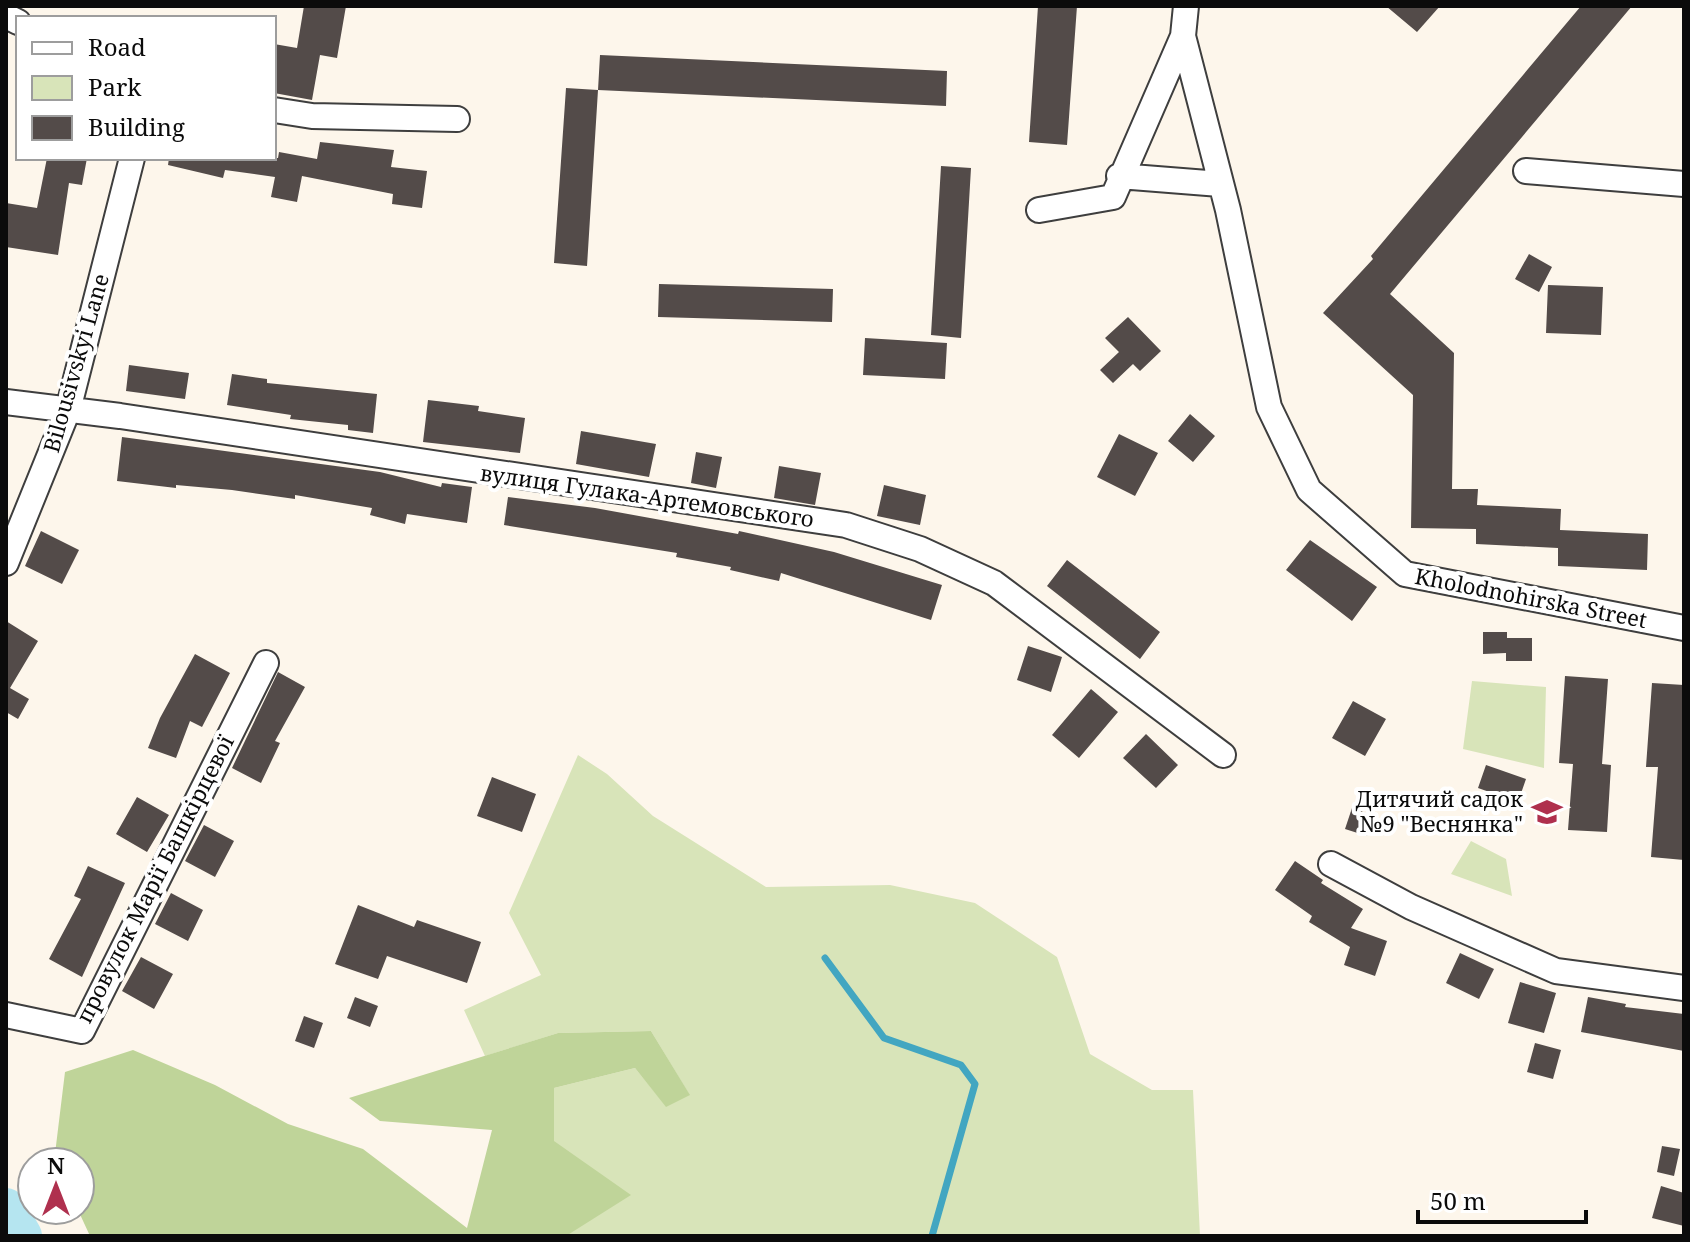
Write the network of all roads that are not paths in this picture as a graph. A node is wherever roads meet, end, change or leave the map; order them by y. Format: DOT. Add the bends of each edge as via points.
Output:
graph roads {
  1 [pos="1186,6"];
  2 [pos="1183,36"];
  3 [pos="276,110"];
  4 [pos="457,119"];
  5 [pos="131,160"];
  6 [pos="1526,171"];
  7 [pos="1119,176"];
  8 [pos="1220,184"];
  9 [pos="1684,184"];
  10 [pos="1039,210"];
  11 [pos="6,402"];
  12 [pos="68,410"];
  13 [pos="6,563"];
  14 [pos="1684,628"];
  15 [pos="266,663"];
  16 [pos="1223,755"];
  17 [pos="1331,864"];
  18 [pos="1684,988"];
  19 [pos="6,1015"];
  1 -- 2 [label="street"];
  2 -- 7 [label="street"];
  2 -- 8 [label="street, Kholodnohirska Street"];
  3 -- 4 [label="street"];
  5 -- 12 [label="street, Bilousivskyi Lane"];
  6 -- 9 [label="street"];
  7 -- 8 [label="street"];
  7 -- 10 [label="street" via="1113,197"];
  8 -- 14 [label="street, Kholodnohirska Street" via="1269,407 1309,490 1405,574"];
  11 -- 12 [label="street, вулиця Гулака-Артемовського"];
  12 -- 13 [label="street, Bilousivskyi Lane"];
  12 -- 16 [label="street, вулиця Гулака-Артемовського" via="846,525 920,549 994,583"];
  15 -- 19 [label="street, провулок Марії Башкірцевої" via="82,1031"];
  17 -- 18 [label="street" via="1411,907 1556,971"];
}
